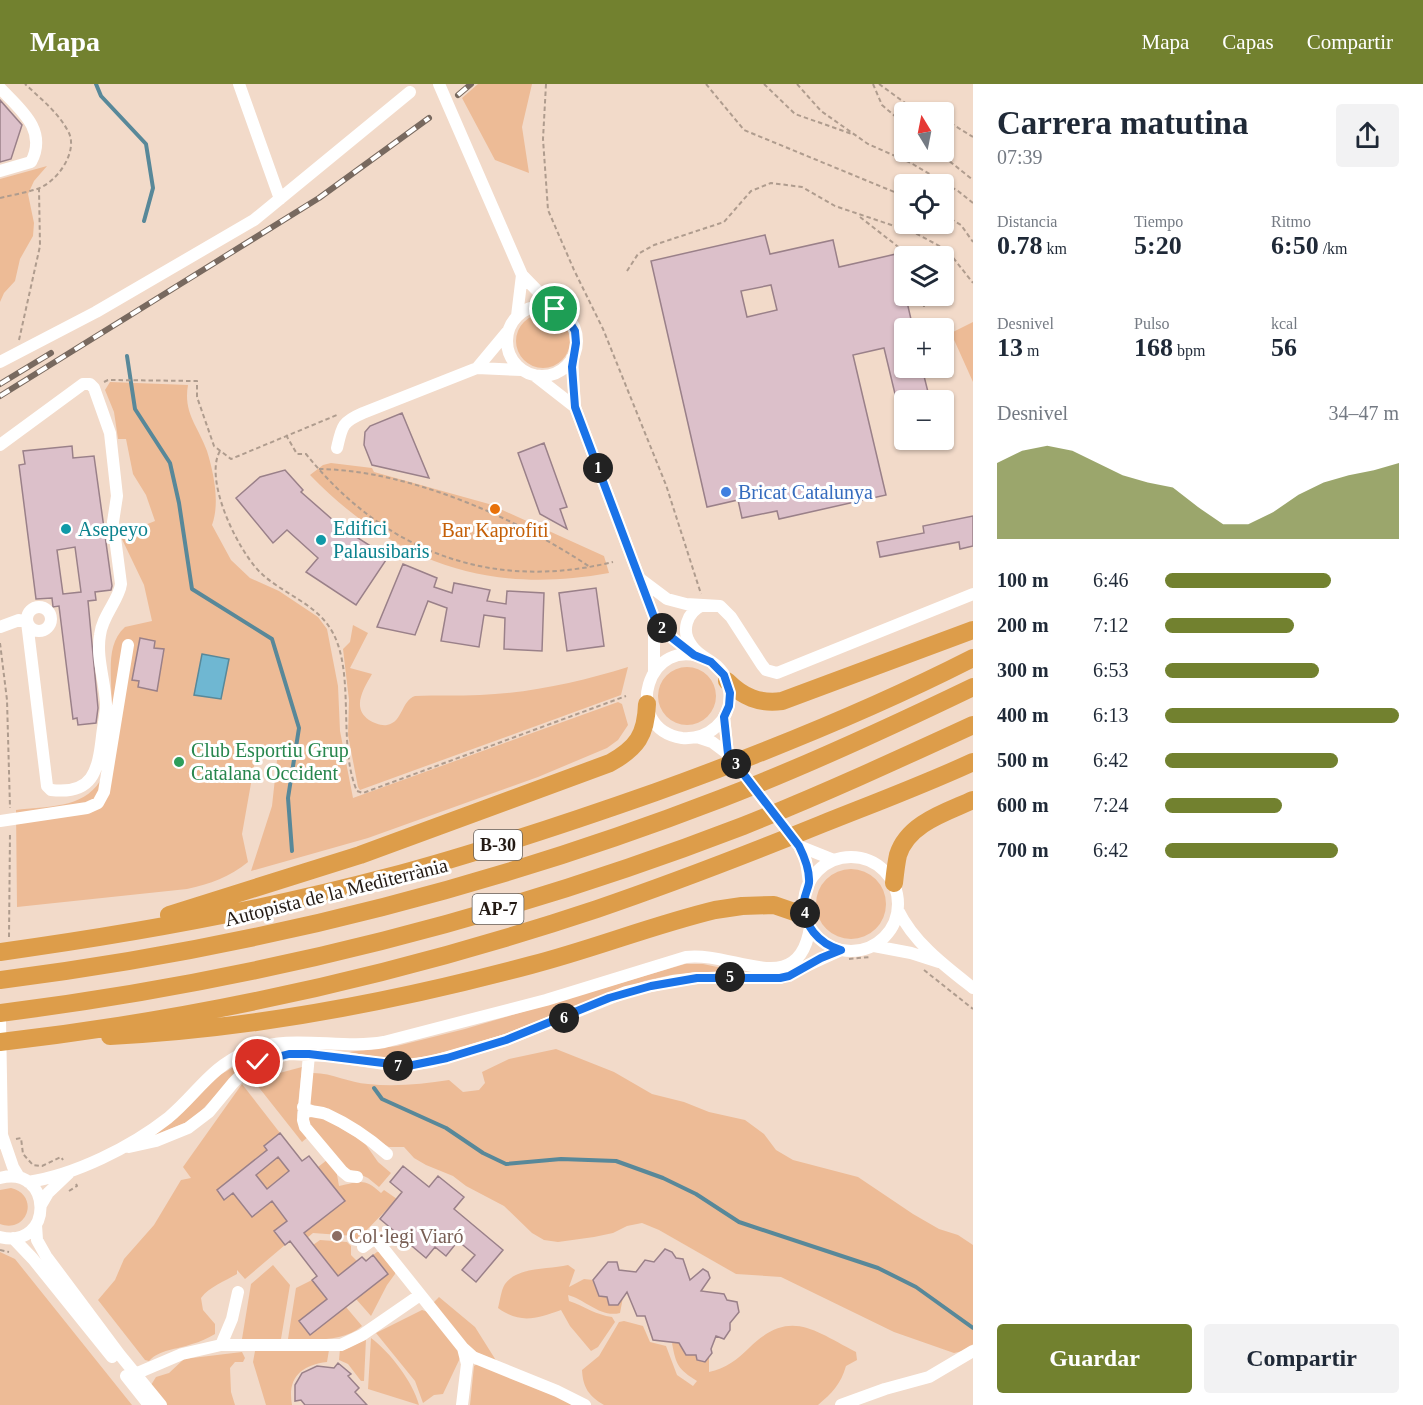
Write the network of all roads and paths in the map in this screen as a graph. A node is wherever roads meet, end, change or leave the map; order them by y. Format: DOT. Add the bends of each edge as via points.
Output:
graph roads {
  1 [pos="239,84"];
  2 [pos="440,84"];
  3 [pos="546,84"];
  4 [pos="705,84"];
  5 [pos="764,84"];
  6 [pos="797,84"];
  7 [pos="873,84"];
  8 [pos="879,84"];
  9 [pos="0,88"];
  10 [pos="410,92"];
  11 [pos="904,102"];
  12 [pos="894,115"];
  13 [pos="954,125"];
  14 [pos="855,135"];
  15 [pos="973,137"];
  16 [pos="950,162"];
  17 [pos="0,171"];
  18 [pos="973,180"];
  19 [pos="39,189"];
  20 [pos="894,192"];
  21 [pos="280,200"];
  22 [pos="973,203"];
  23 [pos="858,215"];
  24 [pos="954,221"];
  25 [pos="973,242"];
  26 [pos="897,246"];
  27 [pos="627,271"];
  28 [pos="522,275"];
  29 [pos="973,283"];
  30 [pos="555,309"];
  31 [pos="518,316"];
  32 [pos="508,331"];
  33 [pos="16,354"];
  34 [pos="572,358"];
  35 [pos="0,362"];
  36 [pos="477,368"];
  37 [pos="528,373"];
  38 [pos="108,380"];
  39 [pos="575,407"];
  40 [pos="348,420"];
  41 [pos="286,435"];
  42 [pos="0,445"];
  43 [pos="337,448"];
  44 [pos="220,450"];
  45 [pos="319,470"];
  46 [pos="613,562"];
  47 [pos="590,567"];
  48 [pos="639,578"];
  49 [pos="973,594"];
  50 [pos="686,604"];
  51 [pos="705,604"];
  52 [pos="0,614"];
  53 [pos="653,615"];
  54 [pos="29,617"];
  55 [pos="0,627"];
  56 [pos="973,630"];
  57 [pos="0,643"];
  58 [pos="128,645"];
  59 [pos="694,655"];
  60 [pos="973,658"];
  61 [pos="708,660"];
  62 [pos="654,671"];
  63 [pos="727,681"];
  64 [pos="973,687"];
  65 [pos="626,696"];
  66 [pos="647,704"];
  67 [pos="724,717"];
  68 [pos="973,725"];
  69 [pos="697,737"];
  70 [pos="728,754"];
  71 [pos="973,762"];
  72 [pos="973,800"];
  73 [pos="5,820"];
  74 [pos="799,846"];
  75 [pos="834,860"];
  76 [pos="809,884"];
  77 [pos="894,884"];
  78 [pos="898,910"];
  79 [pos="808,922"];
  80 [pos="9,933"];
  81 [pos="874,946"];
  82 [pos="841,950"];
  83 [pos="0,952"];
  84 [pos="940,962"];
  85 [pos="921,968"];
  86 [pos="0,980"];
  87 [pos="973,988"];
  88 [pos="973,1010"];
  89 [pos="0,1013"];
  90 [pos="0,1019"];
  91 [pos="36,1038"];
  92 [pos="0,1042"];
  93 [pos="309,1054"];
  94 [pos="1,1062"];
  95 [pos="303,1107"];
  96 [pos="4,1139"];
  97 [pos="116,1150"];
  98 [pos="387,1154"];
  99 [pos="70,1173"];
  100 [pos="357,1177"];
  101 [pos="0,1178"];
  102 [pos="24,1180"];
  103 [pos="77,1186"];
  104 [pos="61,1195"];
  105 [pos="41,1205"];
  106 [pos="36,1226"];
  107 [pos="6,1238"];
  108 [pos="363,1247"];
  109 [pos="238,1292"];
  110 [pos="420,1295"];
  111 [pos="221,1345"];
  112 [pos="463,1348"];
  113 [pos="973,1351"];
  114 [pos="135,1374"];
  115 [pos="149,1405"];
  116 [pos="161,1405"];
  117 [pos="462,1405"];
  118 [pos="585,1405"];
  119 [pos="841,1405"];
  1 -- 21 [label="street"];
  2 -- 28 [label="street"];
  3 -- 51 [label="path" via="543,139 548,210 603,329 666,485"];
  4 -- 20 [label="path" via="744,130"];
  5 -- 14 [label="path" via="795,114"];
  6 -- 14 [label="path" via="821,111"];
  7 -- 12 [label="path" via="882,105"];
  8 -- 11 [label="path"];
  9 -- 17 [label="street" via="32,122 36,153 31,162"];
  10 -- 21 [label="street"];
  13 -- 15 [label="path"];
  14 -- 22 [label="path" via="910,162"];
  16 -- 18 [label="path"];
  19 -- 33 [label="path" via="40,246"];
  21 -- 33 [label="street" via="254,220"];
  23 -- 26 [label="path"];
  23 -- 27 [label="path" via="801,187 771,183 751,191 724,222 638,254"];
  23 -- 29 [label="path" via="915,233 947,250"];
  24 -- 25 [label="path"];
  28 -- 30 [label="street"];
  28 -- 31 [label="street"];
  30 -- 31 [label="street" via="534,307"];
  30 -- 34 [label="street" via="575,331"];
  31 -- 32 [label="street"];
  32 -- 36 [label="street"];
  32 -- 37 [label="street" via="509,353"];
  33 -- 35 [label="street"];
  34 -- 37 [label="street" via="557,372 543,376"];
  34 -- 39 [label="street"];
  36 -- 37 [label="street"];
  36 -- 40 [label="street"];
  37 -- 39 [label="street"];
  38 -- 44 [label="path" via="197,381 197,397 214,446"];
  39 -- 48 [label="street"];
  40 -- 41 [label="path" via="345,412"];
  40 -- 43 [label="street"];
  41 -- 44 [label="path" via="231,459"];
  41 -- 45 [label="path" via="297,454 306,454"];
  42 -- 54 [label="street" via="83,384 94,388 108,421 117,496 113,522 121,584 99,635 106,706 99,763 93,778 83,786 57,791 47,786"];
  44 -- 65 [label="path" via="216,458 220,502 250,560 271,582 317,614 333,632 342,662 345,735 357,791 363,793"];
  45 -- 47 [label="path" via="379,477 457,499 531,531"];
  45 -- 47 [label="path" via="378,524 440,555 515,571"];
  46 -- 47 [label="path"];
  48 -- 50 [label="street" via="657,594"];
  48 -- 53 [label="street"];
  49 -- 51 [label="street" via="777,673 766,670 725,610 716,604"];
  50 -- 51 [label="street"];
  50 -- 53 [label="street" via="663,605"];
  51 -- 61 [label="street" via="692,612 686,631 691,646"];
  52 -- 54 [label="street"];
  53 -- 59 [label="street" via="671,637"];
  53 -- 62 [label="street"];
  54 -- 55 [label="street"];
  56 -- 63 [label="highway" via="782,701 749,698"];
  57 -- 73 [label="path" via="7,700"];
  58 -- 73 [label="street" via="105,792 98,803"];
  59 -- 61 [label="street"];
  59 -- 62 [label="street" via="674,657"];
  60 -- 83 [label="highway, B-30" via="768,750 592,815 485,849 388,877 215,917"];
  61 -- 63 [label="street"];
  62 -- 66 [label="street" via="647,689"];
  63 -- 67 [label="street" via="729,702"];
  64 -- 86 [label="highway, Autopista de la Mediterrània / AP-7" via="720,799 554,857 283,930 158,956"];
  66 -- 69 [label="street" via="663,730 678,737"];
  66 -- 83 [label="highway, B-30" via="643,731 631,749 596,769 381,848 189,910"];
  67 -- 69 [label="street" via="715,728"];
  67 -- 70 [label="street"];
  68 -- 89 [label="highway, AP-7" via="745,825 510,906 289,964"];
  69 -- 70 [label="street"];
  70 -- 74 [label="street"];
  71 -- 91 [label="highway" via="676,881 490,942 268,997"];
  72 -- 77 [label="highway" via="923,824 907,838 898,855"];
  73 -- 80 [label="path"];
  74 -- 75 [label="street"];
  74 -- 76 [label="street"];
  75 -- 76 [label="street" via="819,870"];
  75 -- 77 [label="street" via="869,860"];
  76 -- 79 [label="street" via="804,900"];
  77 -- 78 [label="street"];
  78 -- 81 [label="street" via="889,933"];
  78 -- 84 [label="street" via="905,924"];
  79 -- 82 [label="street" via="825,943"];
  79 -- 91 [label="highway" via="774,905 742,906 688,916 531,965 335,1010 157,1034"];
  79 -- 97 [label="street" via="805,950 786,966 766,969 709,956 686,957 546,1000 384,1042 357,1046 261,1046 218,1069 169,1117"];
  81 -- 82 [label="street" via="860,951"];
  81 -- 84 [label="street"];
  82 -- 93 [label="street" via="780,978 697,978 635,990 506,1040 431,1062 398,1066"];
  84 -- 87 [label="street"];
  85 -- 88 [label="path"];
  90 -- 94 [label="street"];
  91 -- 92 [label="highway"];
  93 -- 95 [label="street"];
  93 -- 97 [label="street" via="289,1054 258,1062 188,1128 156,1141"];
  94 -- 96 [label="street"];
  95 -- 98 [label="street" via="326,1114"];
  95 -- 100 [label="street" via="305,1127 342,1171"];
  96 -- 99 [label="path" via="21,1138 25,1159 33,1166 61,1158"];
  96 -- 102 [label="street" via="13,1167"];
  97 -- 99 [label="street"];
  99 -- 102 [label="street"];
  99 -- 105 [label="street"];
  101 -- 102 [label="street"];
  102 -- 105 [label="street" via="36,1190"];
  103 -- 104 [label="path"];
  105 -- 106 [label="street"];
  106 -- 107 [label="street" via="26,1234"];
  106 -- 114 [label="street" via="37,1239 46,1256"];
  107 -- 115 [label="street" via="33,1259"];
  108 -- 110 [label="street" via="375,1238"];
  109 -- 111 [label="street"];
  110 -- 111 [label="street" via="341,1345"];
  110 -- 112 [label="street"];
  111 -- 114 [label="street" via="182,1354"];
  112 -- 117 [label="street" via="467,1364"];
  112 -- 118 [label="street" via="473,1357"];
  113 -- 119 [label="street" via="929,1377"];
  114 -- 116 [label="street"];
}
